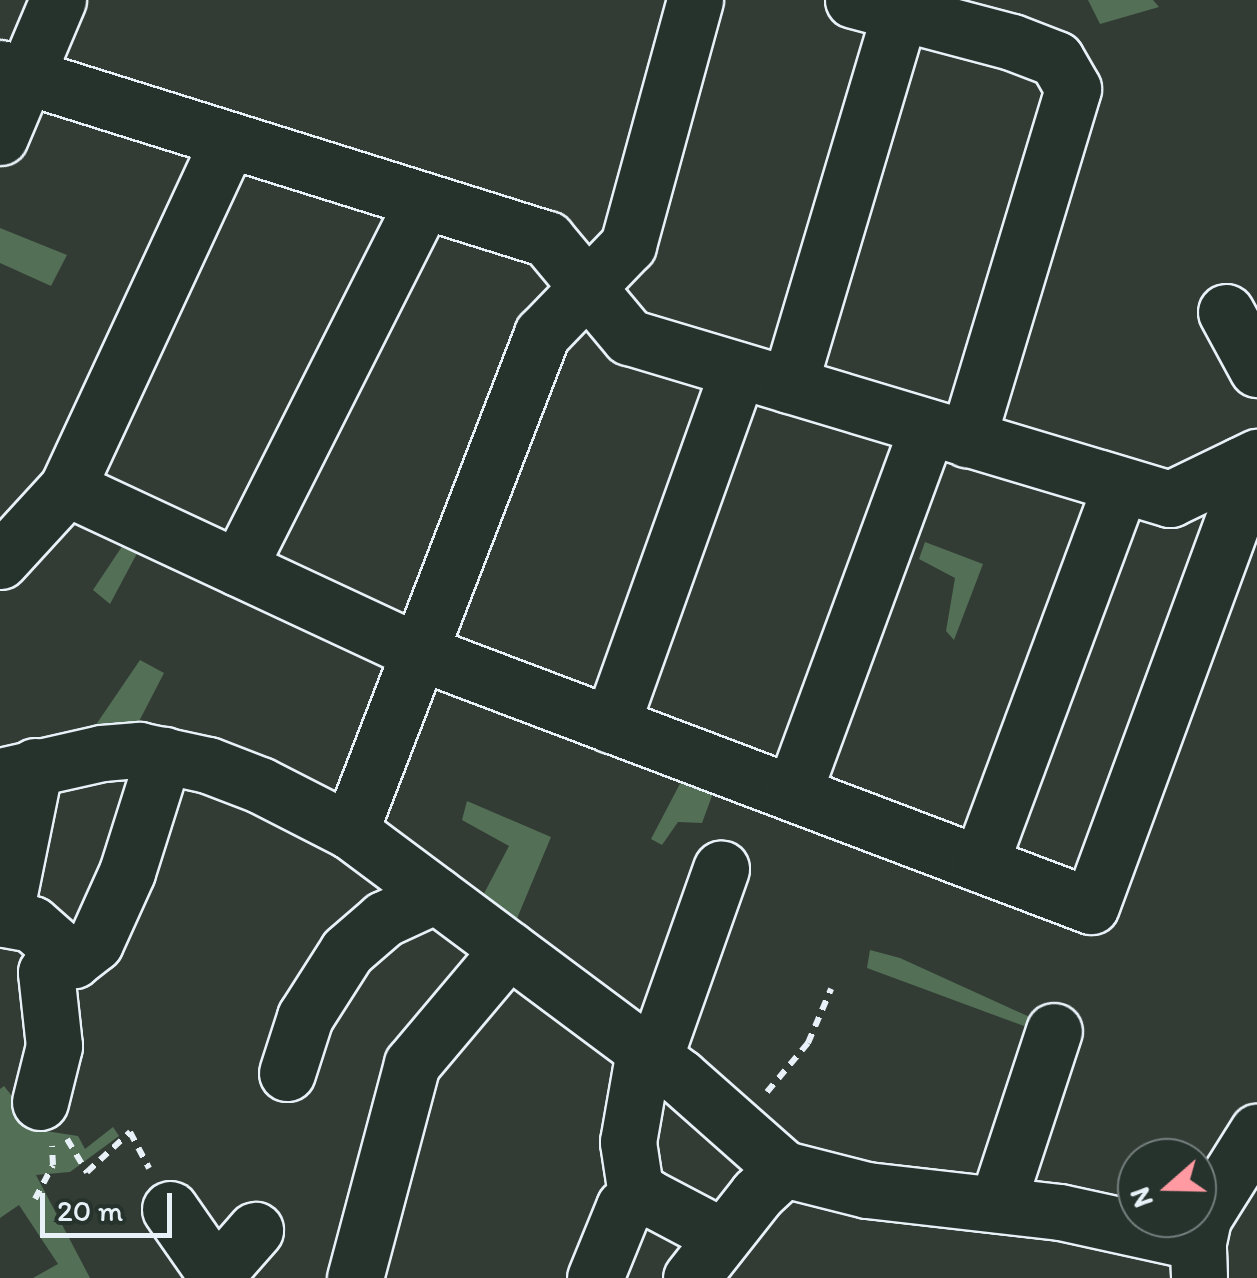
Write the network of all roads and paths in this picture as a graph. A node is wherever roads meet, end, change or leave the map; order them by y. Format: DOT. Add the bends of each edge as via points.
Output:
graph roads {
  1 [pos="58,0"];
  2 [pos="695,0"];
  3 [pos="877,6"];
  4 [pos="12,73"];
  5 [pos="0,138"];
  6 [pos="228,141"];
  7 [pos="423,201"];
  8 [pos="586,288"];
  9 [pos="1217,304"];
  10 [pos="738,370"];
  11 [pos="1257,370"];
  12 [pos="789,385"];
  13 [pos="947,433"];
  14 [pos="1248,461"];
  15 [pos="1121,485"];
  16 [pos="67,488"];
  17 [pos="0,561"];
  18 [pos="238,568"];
  19 [pos="419,652"];
  20 [pos="611,725"];
  21 [pos="164,756"];
  22 [pos="17,771"];
  23 [pos="793,793"];
  24 [pos="350,830"];
  25 [pos="980,864"];
  26 [pos="721,869"];
  27 [pos="436,895"];
  28 [pos="509,949"];
  29 [pos="68,956"];
  30 [pos="831,990"];
  31 [pos="1054,1031"];
  32 [pos="649,1054"];
  33 [pos="288,1073"];
  34 [pos="51,1117"];
  35 [pos="738,1128"];
  36 [pos="1257,1132"];
  37 [pos="784,1169"];
  38 [pos="636,1201"];
  39 [pos="997,1204"];
  40 [pos="170,1209"];
  41 [pos="255,1230"];
  42 [pos="706,1257"];
  43 [pos="1199,1260"];
  44 [pos="214,1277"];
  45 [pos="355,1278"];
  46 [pos="595,1278"];
  1 -- 4 [label="street"];
  2 -- 8 [label="street" via="628,245"];
  3 -- 12 [label="street"];
  3 -- 13 [label="street" via="1056,59 1073,89"];
  4 -- 5 [label="street"];
  4 -- 6 [label="street"];
  6 -- 7 [label="street"];
  6 -- 16 [label="street"];
  7 -- 8 [label="street" via="547,239"];
  7 -- 18 [label="street"];
  8 -- 10 [label="street" via="630,337"];
  8 -- 19 [label="street" via="542,334"];
  9 -- 11 [label="street"];
  10 -- 12 [label="street"];
  10 -- 20 [label="street"];
  12 -- 13 [label="street"];
  13 -- 15 [label="street"];
  13 -- 23 [label="street"];
  14 -- 15 [label="street" via="1170,499"];
  14 -- 25 [label="street" via="1239,503 1091,906"];
  15 -- 25 [label="street"];
  16 -- 17 [label="street"];
  16 -- 18 [label="street"];
  18 -- 19 [label="street"];
  19 -- 20 [label="street"];
  19 -- 24 [label="street"];
  20 -- 23 [label="street"];
  21 -- 22 [label="street" via="120,752"];
  21 -- 24 [label="street" via="260,785"];
  21 -- 29 [label="street" via="127,872 95,943"];
  22 -- 29 [label="street" via="4,918 32,924"];
  23 -- 25 [label="street"];
  24 -- 27 [label="street"];
  26 -- 32 [label="street"];
  27 -- 28 [label="street"];
  27 -- 33 [label="street" via="384,919 348,951 305,1018"];
  28 -- 32 [label="street"];
  28 -- 45 [label="street" via="412,1064"];
  29 -- 34 [label="street" via="46,972 54,1046"];
  30 -- 35 [label="path" via="808,1043"];
  31 -- 39 [label="street"];
  32 -- 35 [label="street"];
  32 -- 38 [label="street" via="628,1142"];
  34 -- 40 [label="path" via="88,1172 130,1132"];
  35 -- 37 [label="street"];
  36 -- 43 [label="street" via="1212,1202"];
  37 -- 39 [label="street" via="867,1190"];
  37 -- 42 [label="street"];
  38 -- 42 [label="street" via="646,1196 664,1203"];
  38 -- 46 [label="street" via="624,1207"];
  39 -- 43 [label="street" via="1060,1212"];
  40 -- 44 [label="street"];
  41 -- 44 [label="street"];
}
